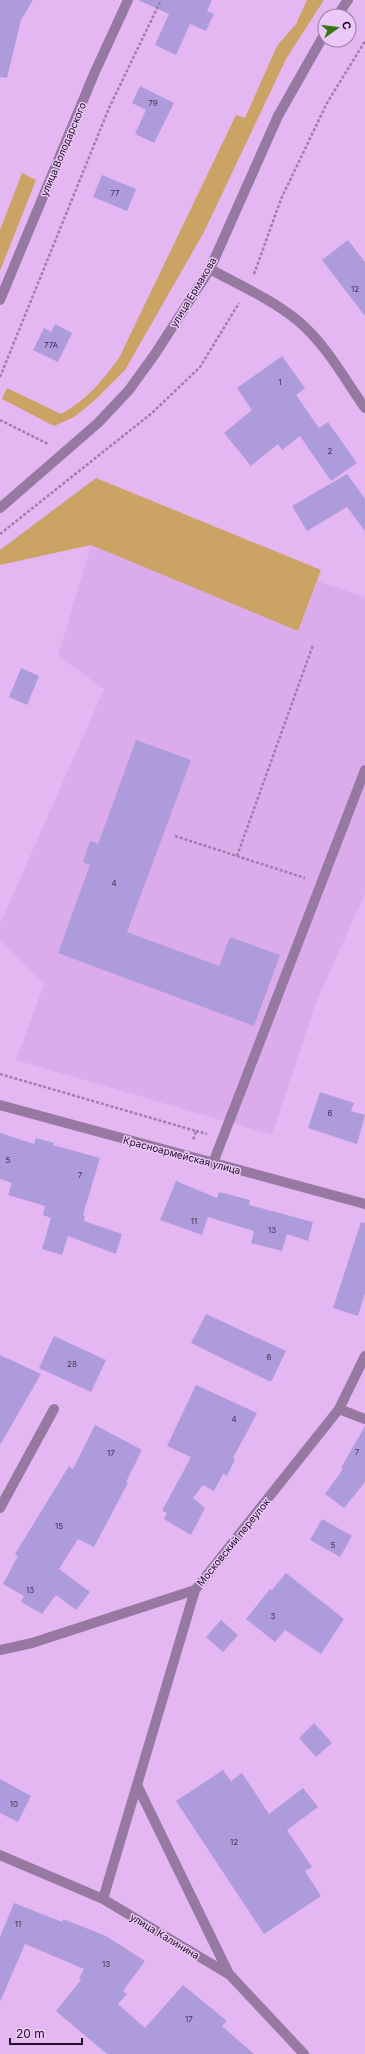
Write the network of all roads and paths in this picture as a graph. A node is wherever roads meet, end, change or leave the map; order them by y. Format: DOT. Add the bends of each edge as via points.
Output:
graph roads {
  1 [pos="128,0"];
  2 [pos="161,0"];
  3 [pos="317,47"];
  4 [pos="210,269"];
  5 [pos="0,300"];
  6 [pos="0,377"];
  7 [pos="365,408"];
  8 [pos="0,420"];
  9 [pos="64,452"];
  10 [pos="0,508"];
  11 [pos="313,645"];
  12 [pos="365,770"];
  13 [pos="175,836"];
  14 [pos="237,856"];
  15 [pos="321,883"];
  16 [pos="0,1074"];
  17 [pos="0,1105"];
  18 [pos="189,1156"];
  19 [pos="213,1163"];
  20 [pos="365,1204"];
  21 [pos="365,1356"];
  22 [pos="54,1409"];
  23 [pos="339,1409"];
  24 [pos="365,1419"];
  25 [pos="0,1508"];
  26 [pos="195,1590"];
  27 [pos="0,1650"];
  28 [pos="137,1786"];
  29 [pos="0,1855"];
  30 [pos="103,1899"];
  31 [pos="230,1975"];
  32 [pos="304,2054"];
  1 -- 5 [label="street, улица Володарского" via="94,74"];
  2 -- 6 [label="path" via="110,108"];
  3 -- 4 [label="street, улица Ермакова" via="278,116"];
  4 -- 7 [label="street" via="278,306 298,321 321,345"];
  4 -- 9 [label="street, улица Ермакова" via="129,390 98,423"];
  8 -- 9 [label="path"];
  9 -- 10 [label="street, улица Ермакова"];
  11 -- 14 [label="path"];
  12 -- 15 [label="street"];
  13 -- 14 [label="path"];
  14 -- 15 [label="path"];
  15 -- 19 [label="street"];
  16 -- 18 [label="path" via="196,1131"];
  17 -- 18 [label="street, Красноармейская улица"];
  18 -- 19 [label="street, Красноармейская улица"];
  19 -- 20 [label="street, Красноармейская улица"];
  21 -- 23 [label="street, Московский переулок"];
  22 -- 25 [label="street"];
  23 -- 24 [label="street"];
  23 -- 26 [label="street, Московский переулок"];
  26 -- 27 [label="street, Московский переулок" via="32,1643"];
  26 -- 28 [label="street"];
  28 -- 30 [label="street"];
  28 -- 31 [label="street"];
  29 -- 30 [label="street, улица Калинина"];
  30 -- 31 [label="street, улица Калинина"];
  31 -- 32 [label="street, улица Калинина"];
}
